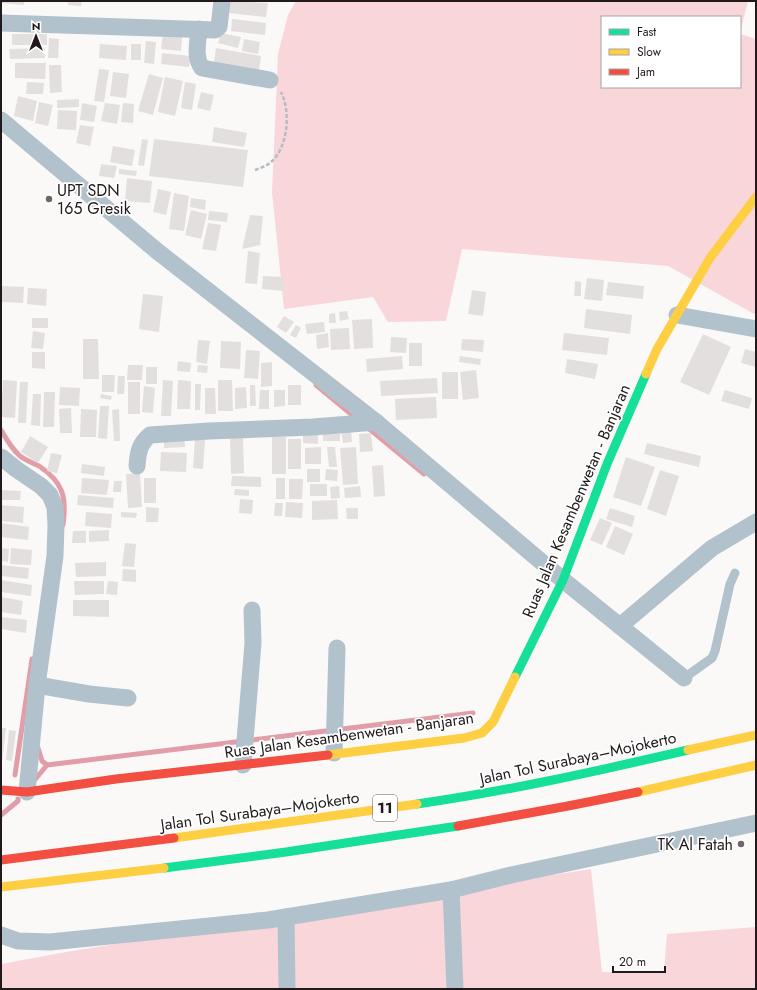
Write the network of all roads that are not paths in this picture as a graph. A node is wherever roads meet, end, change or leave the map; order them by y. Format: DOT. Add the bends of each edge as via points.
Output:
graph roads {
  1 [pos="222,1"];
  2 [pos="1,23"];
  3 [pos="199,29"];
  4 [pos="270,80"];
  5 [pos="1,120"];
  6 [pos="756,197"];
  7 [pos="677,315"];
  8 [pos="756,329"];
  9 [pos="376,422"];
  10 [pos="1,457"];
  11 [pos="137,466"];
  12 [pos="756,522"];
  13 [pos="735,572"];
  14 [pos="563,580"];
  15 [pos="252,610"];
  16 [pos="620,626"];
  17 [pos="337,648"];
  18 [pos="684,678"];
  19 [pos="38,685"];
  20 [pos="128,698"];
  21 [pos="756,735"];
  22 [pos="334,753"];
  23 [pos="243,765"];
  24 [pos="756,765"];
  25 [pos="1,790"];
  26 [pos="27,792"];
  27 [pos="756,823"];
  28 [pos="1,860"];
  29 [pos="1,887"];
  30 [pos="451,890"];
  31 [pos="286,917"];
  32 [pos="1,935"];
  33 [pos="287,989"];
  34 [pos="455,989"];
  1 -- 3 [label="street" via="219,26 215,30"];
  2 -- 3 [label="street"];
  3 -- 4 [label="street" via="197,55 202,68"];
  5 -- 9 [label="street" via="157,251"];
  6 -- 7 [label="main road, Ruas Jalan Kesambenwetan - Banjaran" via="710,258"];
  7 -- 8 [label="street"];
  7 -- 14 [label="main road, Ruas Jalan Kesambenwetan - Banjaran" via="657,348 625,420"];
  9 -- 11 [label="street" via="150,436 144,440 138,451"];
  9 -- 14 [label="street"];
  10 -- 19 [label="street" via="41,486 50,495 55,507 54,556"];
  12 -- 16 [label="street" via="712,548"];
  13 -- 18 [label="lane" via="712,658"];
  14 -- 16 [label="street"];
  14 -- 22 [label="main road, Ruas Jalan Kesambenwetan - Banjaran" via="493,722 482,733 464,738"];
  15 -- 23 [label="street"];
  16 -- 18 [label="street"];
  17 -- 22 [label="street"];
  19 -- 20 [label="street"];
  19 -- 26 [label="street"];
  21 -- 28 [label="main road, Jalan Tol Surabaya–Mojokerto / 11" via="610,768 477,794 184,837"];
  22 -- 23 [label="main road, Ruas Jalan Kesambenwetan - Banjaran"];
  23 -- 26 [label="main road, Ruas Jalan Kesambenwetan - Banjaran"];
  24 -- 29 [label="main road, 11" via="569,806 404,834 228,861"];
  25 -- 26 [label="main road, Ruas Jalan Kesambenwetan - Banjaran"];
  27 -- 30 [label="street" via="518,873"];
  30 -- 31 [label="street"];
  30 -- 34 [label="street"];
  31 -- 32 [label="street" via="50,942 18,941"];
  31 -- 33 [label="street"];
}
